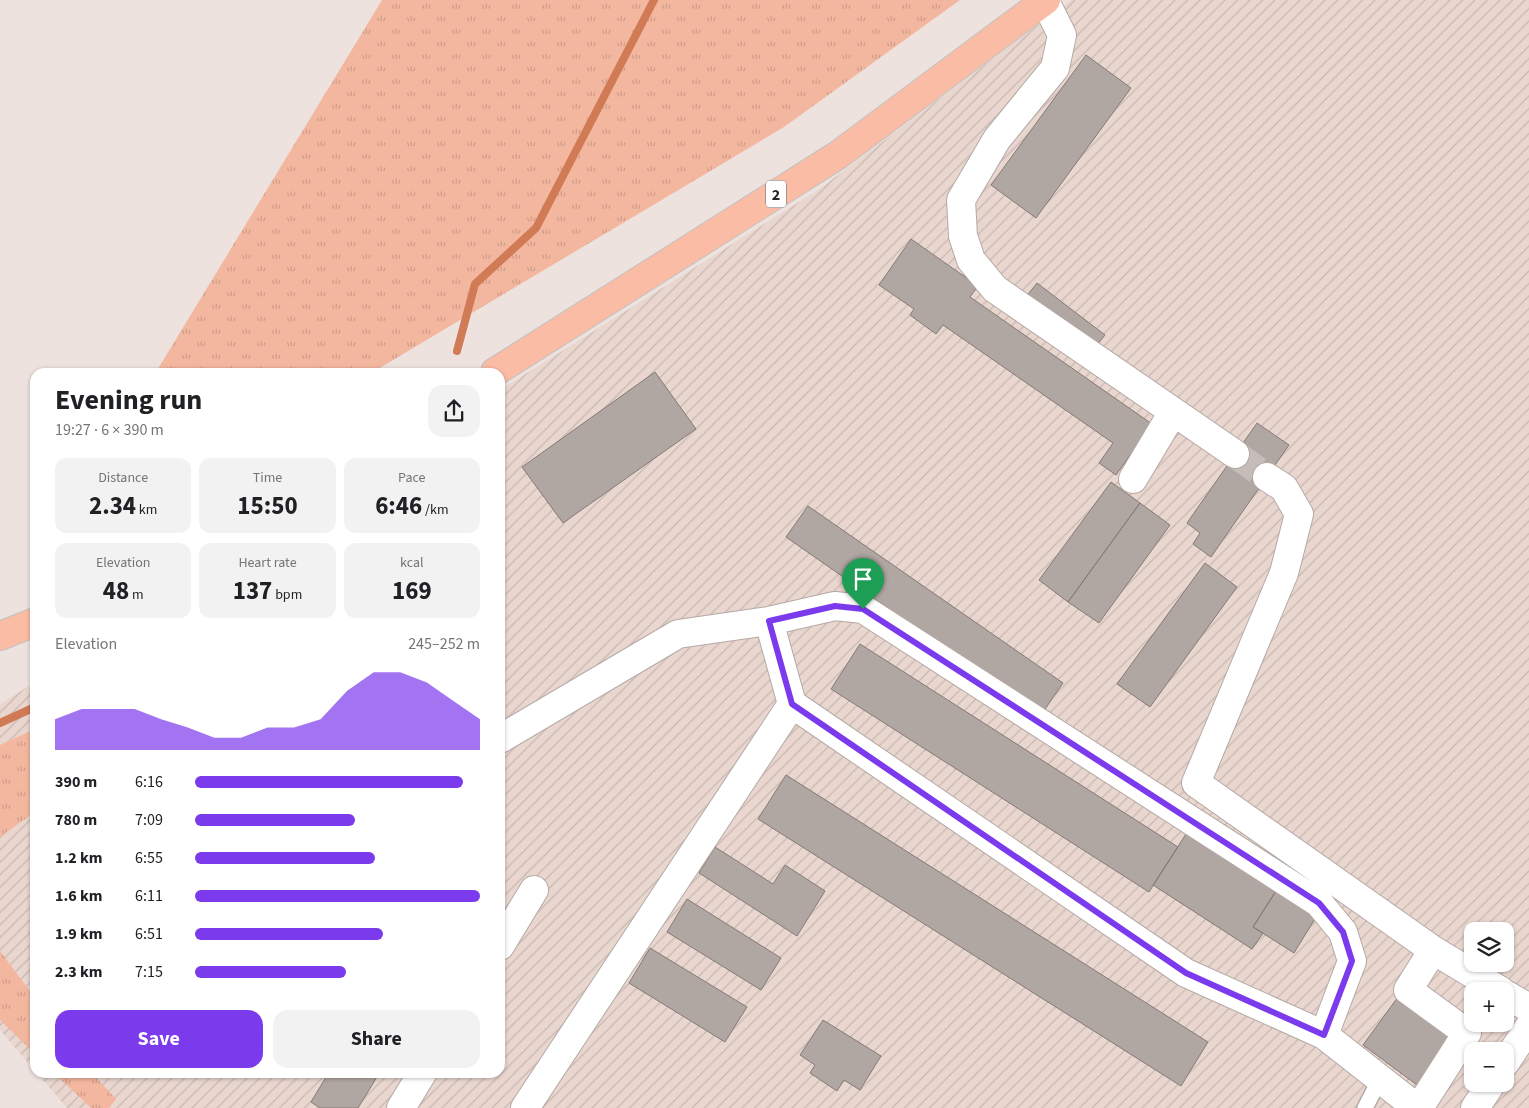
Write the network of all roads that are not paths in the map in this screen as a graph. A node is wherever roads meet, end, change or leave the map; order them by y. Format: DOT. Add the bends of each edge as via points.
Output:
graph roads {
  1 [pos="1046,0"];
  2 [pos="502,368"];
  3 [pos="1174,412"];
  4 [pos="1235,454"];
  5 [pos="1268,477"];
  6 [pos="1133,478"];
  7 [pos="769,621"];
  8 [pos="30,624"];
  9 [pos="0,636"];
  10 [pos="792,704"];
  11 [pos="505,736"];
  12 [pos="534,890"];
  13 [pos="505,938"];
  14 [pos="1433,950"];
  15 [pos="1486,982"];
  16 [pos="1514,999"];
  17 [pos="1529,1008"];
  18 [pos="1529,1027"];
  19 [pos="1324,1035"];
  20 [pos="1514,1050"];
  21 [pos="419,1078"];
  22 [pos="1380,1079"];
  23 [pos="1486,1092"];
  24 [pos="401,1108"];
  25 [pos="525,1108"];
  26 [pos="1365,1108"];
  27 [pos="1418,1108"];
  28 [pos="1475,1108"];
  1 -- 2 [label="main road, 2" via="838,155"];
  1 -- 3 [label="street" via="1062,35 1055,68 997,139 961,200 963,236 971,260 995,289"];
  3 -- 4 [label="street"];
  3 -- 6 [label="street"];
  5 -- 14 [label="street" via="1284,488 1298,514 1284,573 1196,783"];
  7 -- 10 [label="street"];
  7 -- 11 [label="street" via="678,634"];
  7 -- 19 [label="street" via="835,606 863,609 1319,903 1343,932 1352,961"];
  8 -- 9 [label="main road"];
  10 -- 19 [label="street" via="1186,973"];
  10 -- 25 [label="street"];
  12 -- 13 [label="street"];
  14 -- 15 [label="street"];
  14 -- 27 [label="street" via="1408,990 1467,1033"];
  16 -- 17 [label="street"];
  18 -- 20 [label="street"];
  19 -- 22 [label="street"];
  21 -- 24 [label="street"];
  22 -- 26 [label="lane"];
  22 -- 27 [label="street"];
  23 -- 28 [label="street"];
}
